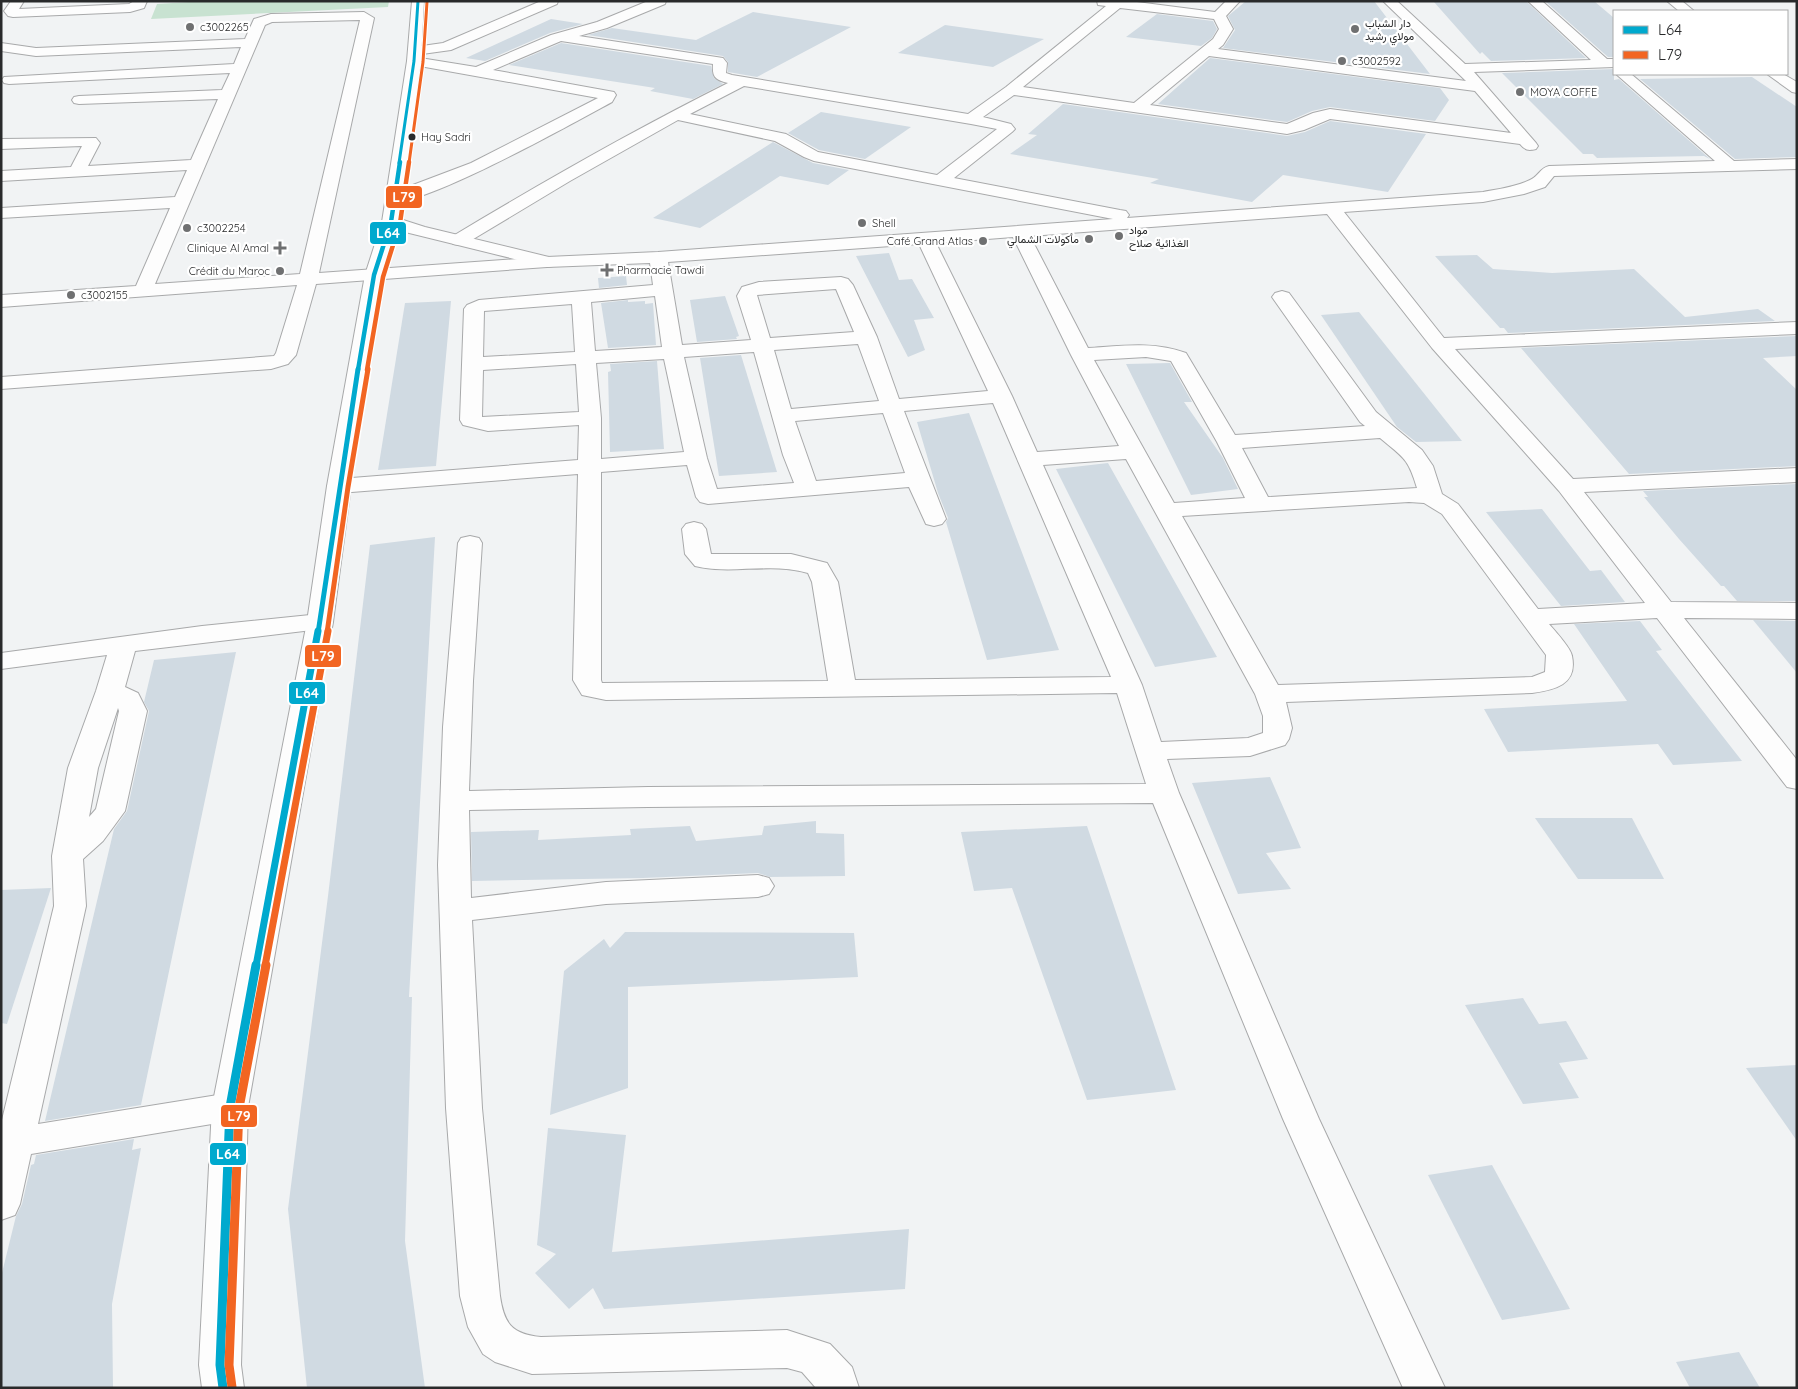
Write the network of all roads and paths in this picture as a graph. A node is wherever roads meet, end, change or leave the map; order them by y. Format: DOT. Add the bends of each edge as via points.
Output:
graph roads {
  1 [pos="18,1"];
  2 [pos="141,1"];
  3 [pos="418,1"];
  4 [pos="552,1"];
  5 [pos="660,1"];
  6 [pos="1099,1"];
  7 [pos="1234,1"];
  8 [pos="1389,1"];
  9 [pos="1534,1"];
  10 [pos="1673,1"];
  11 [pos="1119,2"];
  12 [pos="1141,4"];
  13 [pos="1686,10"];
  14 [pos="68,11"];
  15 [pos="1218,16"];
  16 [pos="57,24"];
  17 [pos="562,36"];
  18 [pos="47,38"];
  19 [pos="250,42"];
  20 [pos="1,47"];
  21 [pos="36,52"];
  22 [pos="1207,52"];
  23 [pos="415,56"];
  24 [pos="1611,66"];
  25 [pos="239,68"];
  26 [pos="1464,71"];
  27 [pos="477,72"];
  28 [pos="95,75"];
  29 [pos="1624,75"];
  30 [pos="1776,75"];
  31 [pos="742,81"];
  32 [pos="5,84"];
  33 [pos="1478,87"];
  34 [pos="1797,89"];
  35 [pos="1011,90"];
  36 [pos="228,94"];
  37 [pos="80,100"];
  38 [pos="1138,107"];
  39 [pos="674,115"];
  40 [pos="971,119"];
  41 [pos="1525,140"];
  42 [pos="54,141"];
  43 [pos="1,144"];
  44 [pos="1544,162"];
  45 [pos="1797,164"];
  46 [pos="197,166"];
  47 [pos="1730,166"];
  48 [pos="77,171"];
  49 [pos="1,176"];
  50 [pos="941,180"];
  51 [pos="181,202"];
  52 [pos="1332,209"];
  53 [pos="393,210"];
  54 [pos="1,213"];
  55 [pos="1156,222"];
  56 [pos="1019,232"];
  57 [pos="925,238"];
  58 [pos="459,240"];
  59 [pos="658,257"];
  60 [pos="547,262"];
  61 [pos="374,275"];
  62 [pos="308,279"];
  63 [pos="663,290"];
  64 [pos="143,291"];
  65 [pos="580,297"];
  66 [pos="1282,297"];
  67 [pos="1,301"];
  68 [pos="1797,328"];
  69 [pos="867,337"];
  70 [pos="764,344"];
  71 [pos="1439,344"];
  72 [pos="673,352"];
  73 [pos="1081,355"];
  74 [pos="584,357"];
  75 [pos="473,364"];
  76 [pos="1,383"];
  77 [pos="1001,396"];
  78 [pos="891,407"];
  79 [pos="782,416"];
  80 [pos="590,418"];
  81 [pos="1386,431"];
  82 [pos="1228,442"];
  83 [pos="1133,452"];
  84 [pos="696,458"];
  85 [pos="1029,460"];
  86 [pos="589,466"];
  87 [pos="1797,475"];
  88 [pos="917,479"];
  89 [pos="339,486"];
  90 [pos="1566,486"];
  91 [pos="809,488"];
  92 [pos="1432,498"];
  93 [pos="1260,504"];
  94 [pos="1168,510"];
  95 [pos="934,519"];
  96 [pos="694,530"];
  97 [pos="470,544"];
  98 [pos="1664,610"];
  99 [pos="1797,611"];
  100 [pos="1531,617"];
  101 [pos="320,622"];
  102 [pos="123,645"];
  103 [pos="1,661"];
  104 [pos="1128,685"];
  105 [pos="843,690"];
  106 [pos="1269,694"];
  107 [pos="1150,752"];
  108 [pos="1792,767"];
  109 [pos="1164,793"];
  110 [pos="455,801"];
  111 [pos="758,886"];
  112 [pos="456,911"];
  113 [pos="230,1108"];
  114 [pos="16,1142"];
  115 [pos="1,1204"];
  116 [pos="223,1388"];
  117 [pos="838,1388"];
  118 [pos="1424,1388"];
  1 -- 14 [label="street" via="11,11"];
  2 -- 14 [label="street" via="136,7"];
  3 -- 23 [label="street"];
  4 -- 23 [label="street" via="446,47"];
  5 -- 17 [label="street" via="602,25"];
  6 -- 11 [label="street"];
  7 -- 15 [label="street"];
  8 -- 26 [label="street"];
  9 -- 24 [label="street"];
  10 -- 13 [label="street"];
  11 -- 12 [label="street"];
  11 -- 35 [label="street"];
  12 -- 15 [label="street"];
  14 -- 16 [label="street"];
  15 -- 22 [label="street" via="1225,25 1225,33"];
  17 -- 27 [label="street"];
  17 -- 31 [label="street" via="718,61 719,75"];
  18 -- 21 [label="street"];
  19 -- 21 [label="street"];
  19 -- 25 [label="street"];
  19 -- 62 [label="street" via="262,20 356,15 367,18"];
  20 -- 21 [label="street"];
  21 -- 32 [label="street"];
  22 -- 33 [label="street"];
  22 -- 38 [label="street"];
  23 -- 27 [label="street"];
  23 -- 53 [label="street"];
  24 -- 26 [label="street"];
  25 -- 28 [label="street"];
  25 -- 36 [label="street"];
  26 -- 33 [label="street"];
  27 -- 53 [label="street" via="608,95"];
  28 -- 32 [label="street"];
  28 -- 37 [label="street"];
  29 -- 47 [label="street"];
  30 -- 34 [label="street"];
  31 -- 39 [label="street"];
  31 -- 40 [label="street"];
  33 -- 41 [label="street"];
  35 -- 38 [label="street"];
  35 -- 40 [label="street"];
  36 -- 37 [label="street"];
  36 -- 46 [label="street"];
  37 -- 42 [label="street"];
  38 -- 41 [label="street" via="1287,129 1296,128 1319,115 1330,114"];
  39 -- 50 [label="street" via="780,137 814,156"];
  39 -- 58 [label="street"];
  40 -- 50 [label="street" via="1007,129"];
  41 -- 44 [label="street"];
  42 -- 43 [label="street"];
  42 -- 48 [label="street" via="92,143"];
  44 -- 47 [label="street"];
  44 -- 52 [label="street" via="1539,183 1509,192"];
  45 -- 47 [label="street"];
  46 -- 48 [label="street"];
  46 -- 51 [label="street"];
  48 -- 49 [label="street"];
  50 -- 55 [label="street"];
  51 -- 54 [label="street"];
  51 -- 64 [label="street"];
  52 -- 55 [label="street"];
  52 -- 71 [label="street"];
  53 -- 58 [label="street" via="419,231"];
  53 -- 61 [label="street"];
  55 -- 56 [label="street"];
  56 -- 57 [label="street"];
  56 -- 73 [label="street"];
  57 -- 59 [label="street"];
  57 -- 77 [label="street"];
  58 -- 60 [label="street"];
  59 -- 60 [label="street"];
  59 -- 63 [label="street"];
  60 -- 61 [label="street"];
  61 -- 62 [label="street"];
  61 -- 89 [label="street"];
  62 -- 64 [label="street"];
  62 -- 76 [label="street" via="286,355 281,360"];
  63 -- 65 [label="street"];
  63 -- 72 [label="street"];
  64 -- 67 [label="street"];
  65 -- 74 [label="street"];
  65 -- 75 [label="street" via="475,306"];
  66 -- 81 [label="street" via="1357,403"];
  68 -- 71 [label="street"];
  69 -- 70 [label="street"];
  69 -- 70 [label="street" via="844,286 834,282 749,291"];
  69 -- 78 [label="street"];
  70 -- 72 [label="street"];
  70 -- 79 [label="street"];
  71 -- 90 [label="street"];
  72 -- 74 [label="street"];
  72 -- 84 [label="street"];
  73 -- 82 [label="street" via="1158,352 1180,356"];
  73 -- 83 [label="street"];
  74 -- 75 [label="street"];
  74 -- 80 [label="street"];
  75 -- 80 [label="street" via="471,420 478,423"];
  77 -- 78 [label="street"];
  77 -- 85 [label="street"];
  78 -- 79 [label="street"];
  78 -- 88 [label="street"];
  79 -- 91 [label="street" via="802,477"];
  80 -- 86 [label="street"];
  81 -- 82 [label="street"];
  81 -- 92 [label="street" via="1422,466"];
  82 -- 93 [label="street"];
  83 -- 85 [label="street"];
  83 -- 94 [label="street"];
  84 -- 86 [label="street"];
  84 -- 91 [label="street" via="708,497"];
  85 -- 104 [label="street"];
  86 -- 89 [label="street"];
  86 -- 105 [label="street" via="587,680 592,689 606,692"];
  87 -- 90 [label="street"];
  88 -- 91 [label="street"];
  88 -- 95 [label="street"];
  89 -- 101 [label="street"];
  90 -- 98 [label="street"];
  92 -- 93 [label="street" via="1409,495"];
  92 -- 100 [label="street" via="1450,509"];
  93 -- 94 [label="street"];
  94 -- 106 [label="street"];
  96 -- 105 [label="street" via="697,554 704,561 778,561 805,563 818,568 825,582"];
  97 -- 110 [label="street"];
  98 -- 99 [label="street"];
  98 -- 100 [label="street"];
  98 -- 108 [label="street"];
  100 -- 106 [label="street" via="1559,655 1558,675 1545,683"];
  101 -- 102 [label="street"];
  101 -- 113 [label="street"];
  102 -- 103 [label="street"];
  102 -- 114 [label="street" via="83,768 67,856 70,906"];
  104 -- 105 [label="street"];
  104 -- 107 [label="street"];
  106 -- 107 [label="street" via="1278,723 1274,739 1250,747"];
  107 -- 109 [label="street"];
  109 -- 110 [label="street"];
  109 -- 118 [label="street" via="1302,1119"];
  110 -- 112 [label="street" via="453,861"];
  111 -- 112 [label="street" via="606,892"];
  112 -- 117 [label="street" via="464,1109 479,1267 479,1299 494,1337 519,1354 541,1356 787,1349 815,1358 837,1381"];
  113 -- 114 [label="street"];
  113 -- 116 [label="street" via="220,1365"];
  114 -- 115 [label="street"];
}
